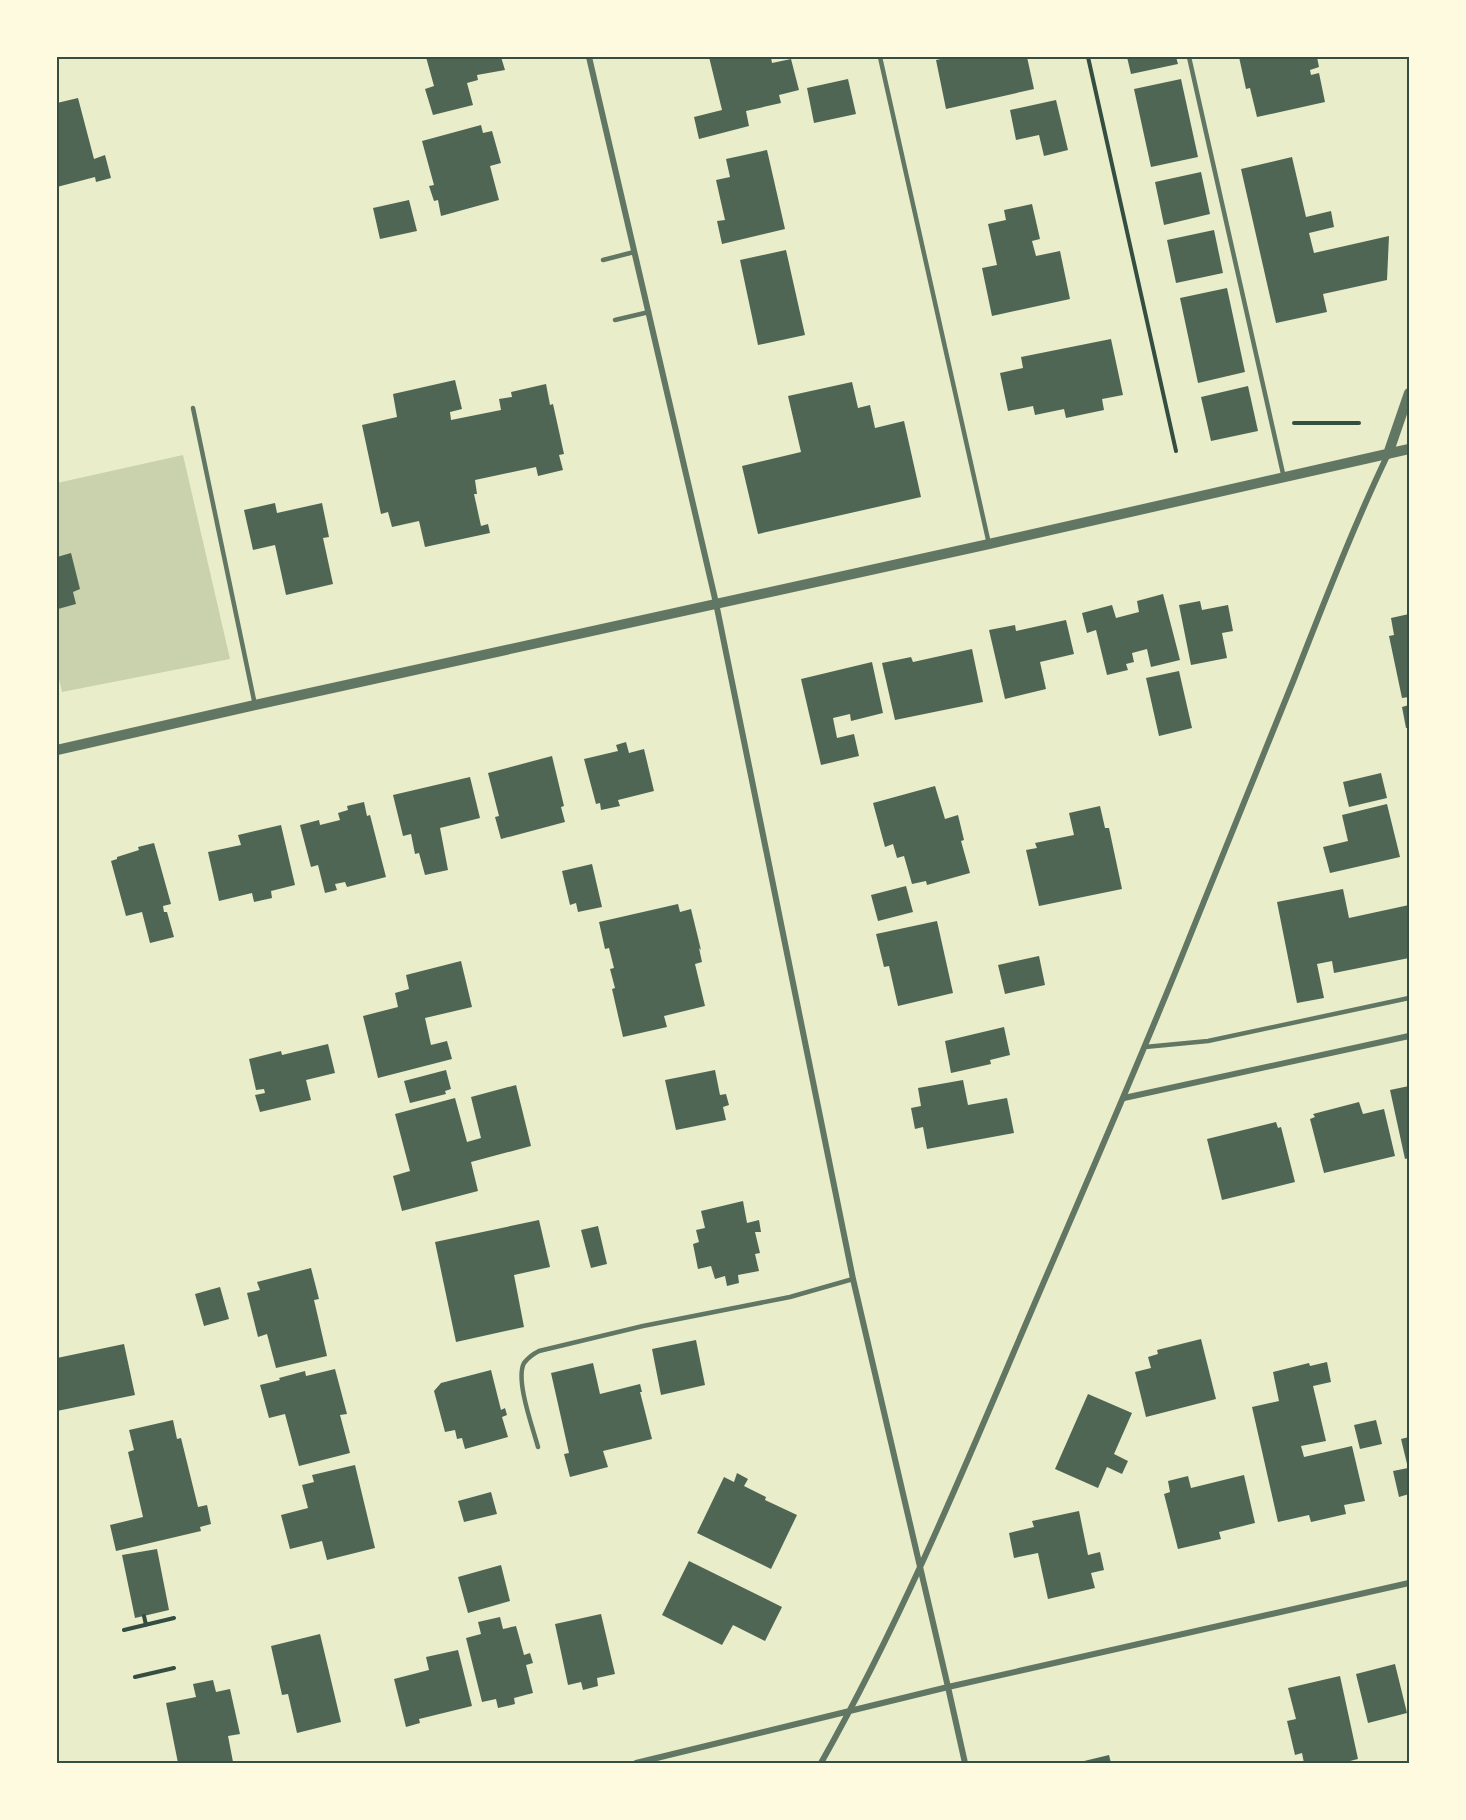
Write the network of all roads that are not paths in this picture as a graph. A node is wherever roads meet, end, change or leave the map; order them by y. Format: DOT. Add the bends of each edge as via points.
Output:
graph roads {
  1 [pos="589,57"];
  2 [pos="880,57"];
  3 [pos="1189,57"];
  4 [pos="634,252"];
  5 [pos="603,260"];
  6 [pos="649,312"];
  7 [pos="615,320"];
  8 [pos="1409,393"];
  9 [pos="193,408"];
  10 [pos="1409,449"];
  11 [pos="1388,454"];
  12 [pos="1284,478"];
  13 [pos="989,544"];
  14 [pos="716,603"];
  15 [pos="255,705"];
  16 [pos="57,750"];
  17 [pos="1409,998"];
  18 [pos="1409,1036"];
  19 [pos="1145,1047"];
  20 [pos="1124,1098"];
  21 [pos="853,1279"];
  22 [pos="538,1447"];
  23 [pos="920,1568"];
  24 [pos="1409,1583"];
  25 [pos="948,1687"];
  26 [pos="850,1712"];
  27 [pos="636,1763"];
  28 [pos="821,1763"];
  29 [pos="965,1763"];
  1 -- 4 [label="street"];
  2 -- 13 [label="lane"];
  3 -- 12 [label="lane"];
  4 -- 5 [label="lane"];
  4 -- 6 [label="street"];
  6 -- 7 [label="lane"];
  6 -- 14 [label="street"];
  8 -- 11 [label="street"];
  9 -- 15 [label="lane"];
  10 -- 11 [label="street"];
  11 -- 12 [label="street"];
  11 -- 19 [label="street" via="1364,504"];
  12 -- 13 [label="street"];
  13 -- 14 [label="street"];
  14 -- 15 [label="street"];
  14 -- 21 [label="street"];
  15 -- 16 [label="street"];
  17 -- 19 [label="lane" via="1208,1041"];
  18 -- 20 [label="street"];
  19 -- 20 [label="street"];
  20 -- 23 [label="street"];
  21 -- 22 [label="lane" via="790,1297 539,1351 524,1364 521,1374"];
  21 -- 23 [label="street"];
  23 -- 25 [label="street"];
  23 -- 26 [label="street"];
  24 -- 25 [label="street"];
  25 -- 26 [label="street"];
  25 -- 29 [label="street"];
  26 -- 27 [label="street"];
  26 -- 28 [label="street"];
}
